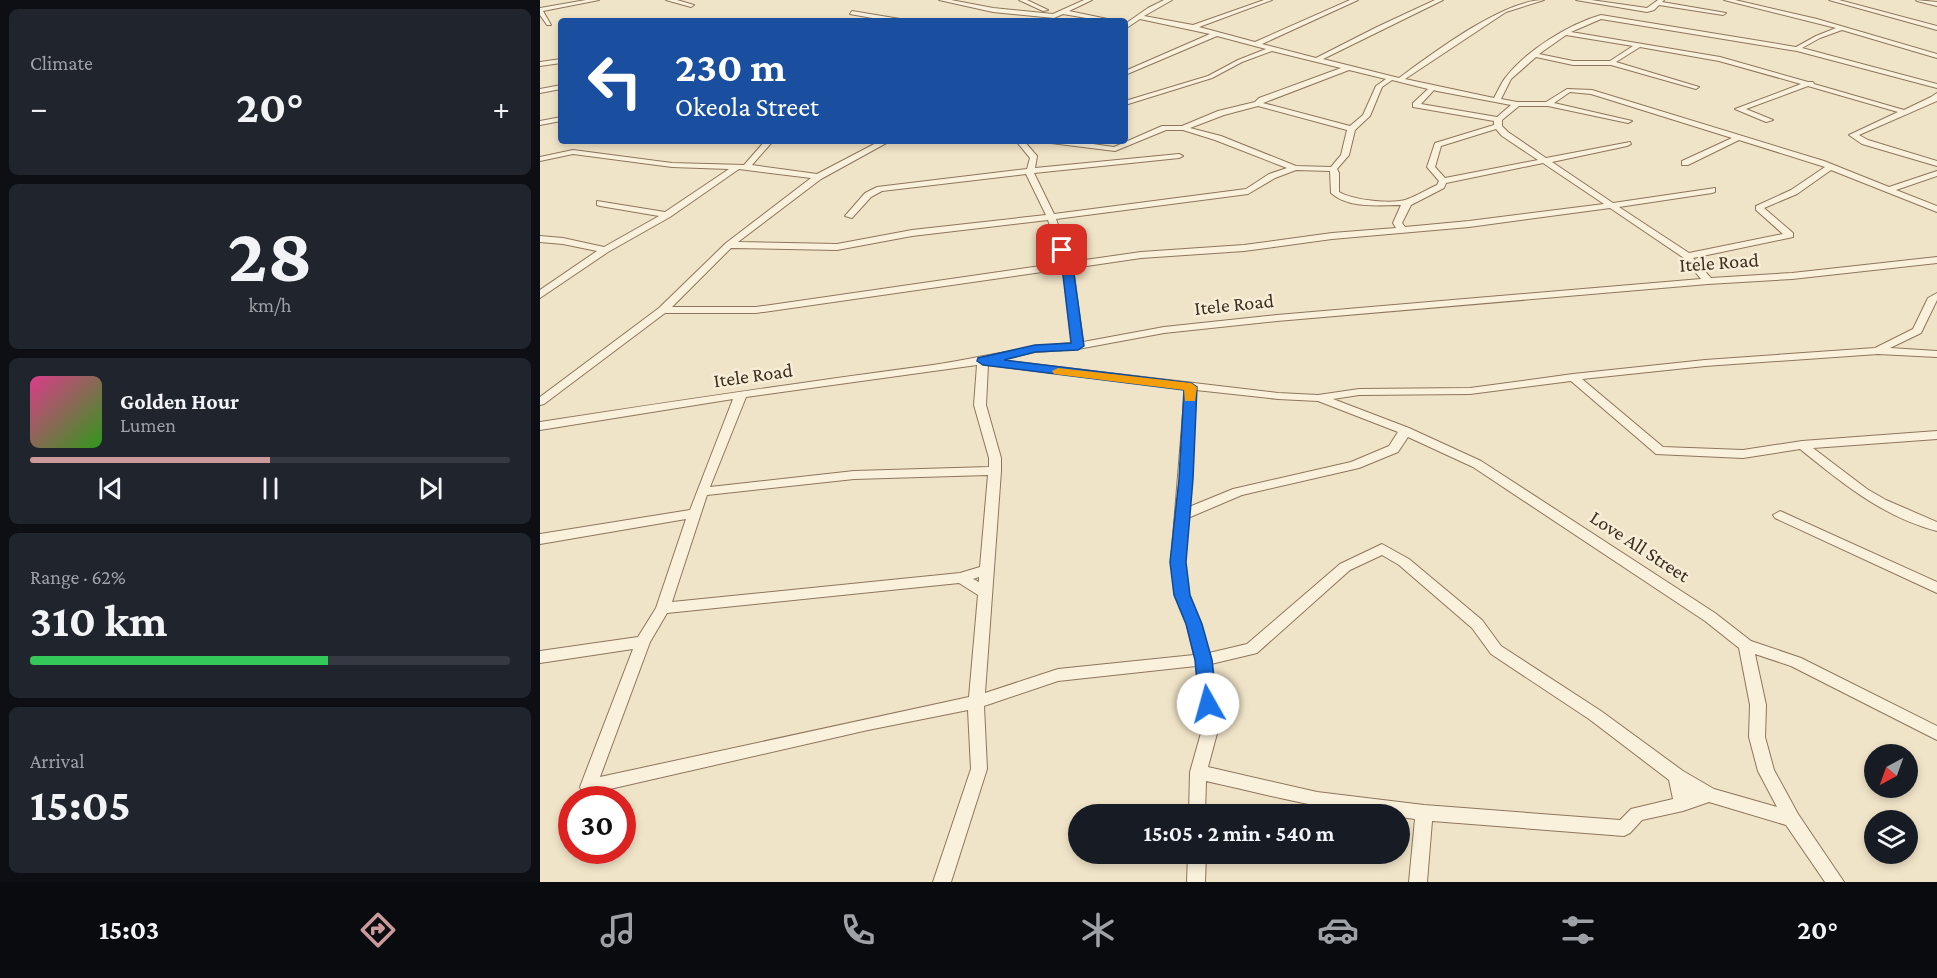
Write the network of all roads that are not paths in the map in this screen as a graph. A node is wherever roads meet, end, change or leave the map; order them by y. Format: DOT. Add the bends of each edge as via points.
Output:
graph roads {
  1 [pos="547,0"];
  2 [pos="596,0"];
  3 [pos="669,0"];
  4 [pos="942,0"];
  5 [pos="1022,0"];
  6 [pos="1089,0"];
  7 [pos="1169,0"];
  8 [pos="1269,0"];
  9 [pos="1355,0"];
  10 [pos="1440,0"];
  11 [pos="1541,0"];
  12 [pos="1580,0"];
  13 [pos="1726,0"];
  14 [pos="1832,0"];
  15 [pos="1919,0"];
  16 [pos="1659,1"];
  17 [pos="1849,2"];
  18 [pos="1937,4"];
  19 [pos="691,5"];
  20 [pos="566,6"];
  21 [pos="540,11"];
  22 [pos="1062,12"];
  23 [pos="852,13"];
  24 [pos="1723,13"];
  25 [pos="1054,16"];
  26 [pos="1139,17"];
  27 [pos="882,18"];
  28 [pos="1050,18"];
  29 [pos="1097,18"];
  30 [pos="1128,23"];
  31 [pos="549,24"];
  32 [pos="1193,27"];
  33 [pos="1842,28"];
  34 [pos="1937,28"];
  35 [pos="1565,33"];
  36 [pos="1215,34"];
  37 [pos="1255,45"];
  38 [pos="1638,46"];
  39 [pos="1272,49"];
  40 [pos="1797,49"];
  41 [pos="1536,55"];
  42 [pos="1937,56"];
  43 [pos="1317,60"];
  44 [pos="558,61"];
  45 [pos="1611,63"];
  46 [pos="540,64"];
  47 [pos="1347,68"];
  48 [pos="1128,72"];
  49 [pos="1396,79"];
  50 [pos="1812,83"];
  51 [pos="1937,86"];
  52 [pos="558,87"];
  53 [pos="1696,87"];
  54 [pos="1437,89"];
  55 [pos="540,90"];
  56 [pos="1937,95"];
  57 [pos="1497,99"];
  58 [pos="1128,102"];
  59 [pos="1258,104"];
  60 [pos="1517,104"];
  61 [pos="1548,104"];
  62 [pos="1905,112"];
  63 [pos="558,120"];
  64 [pos="1628,120"];
  65 [pos="1769,120"];
  66 [pos="540,123"];
  67 [pos="1498,123"];
  68 [pos="1183,128"];
  69 [pos="1351,129"];
  70 [pos="1738,138"];
  71 [pos="1128,143"];
  72 [pos="766,144"];
  73 [pos="880,144"];
  74 [pos="1022,144"];
  75 [pos="1080,144"];
  76 [pos="1125,144"];
  77 [pos="1627,144"];
  78 [pos="1115,148"];
  79 [pos="1179,156"];
  80 [pos="540,159"];
  81 [pos="1127,161"];
  82 [pos="1546,161"];
  83 [pos="1685,163"];
  84 [pos="1937,164"];
  85 [pos="741,167"];
  86 [pos="1295,168"];
  87 [pos="1829,168"];
  88 [pos="1333,169"];
  89 [pos="1030,173"];
  90 [pos="1937,173"];
  91 [pos="819,177"];
  92 [pos="1443,181"];
  93 [pos="1712,190"];
  94 [pos="1888,190"];
  95 [pos="600,203"];
  96 [pos="1407,203"];
  97 [pos="1608,204"];
  98 [pos="1937,208"];
  99 [pos="667,215"];
  100 [pos="849,216"];
  101 [pos="1051,216"];
  102 [pos="1404,231"];
  103 [pos="540,239"];
  104 [pos="729,245"];
  105 [pos="605,250"];
  106 [pos="1687,256"];
  107 [pos="1937,260"];
  108 [pos="1923,262"];
  109 [pos="1068,267"];
  110 [pos="1937,272"];
  111 [pos="1708,281"];
  112 [pos="540,295"];
  113 [pos="1937,296"];
  114 [pos="663,310"];
  115 [pos="1078,346"];
  116 [pos="1877,351"];
  117 [pos="1937,354"];
  118 [pos="983,361"];
  119 [pos="1573,377"];
  120 [pos="1191,387"];
  121 [pos="741,394"];
  122 [pos="1318,398"];
  123 [pos="540,402"];
  124 [pos="540,426"];
  125 [pos="1405,431"];
  126 [pos="1937,435"];
  127 [pos="1802,445"];
  128 [pos="996,471"];
  129 [pos="702,492"];
  130 [pos="695,513"];
  131 [pos="1182,514"];
  132 [pos="1780,515"];
  133 [pos="1937,527"];
  134 [pos="540,539"];
  135 [pos="986,570"];
  136 [pos="961,578"];
  137 [pos="1937,588"];
  138 [pos="986,593"];
  139 [pos="663,608"];
  140 [pos="643,642"];
  141 [pos="1746,645"];
  142 [pos="540,657"];
  143 [pos="1203,660"];
  144 [pos="976,702"];
  145 [pos="1937,733"];
  146 [pos="1198,772"];
  147 [pos="1677,776"];
  148 [pos="1709,795"];
  149 [pos="1197,804"];
  150 [pos="1683,804"];
  151 [pos="1424,813"];
  152 [pos="1792,819"];
  153 [pos="1197,864"];
  154 [pos="942,882"];
  155 [pos="1196,882"];
  156 [pos="1418,882"];
  157 [pos="1835,882"];
  1 -- 20 [label="street"];
  2 -- 20 [label="street"];
  3 -- 19 [label="street"];
  4 -- 25 [label="street"];
  5 -- 22 [label="street" via="1040,9"];
  6 -- 22 [label="street"];
  7 -- 26 [label="street"];
  8 -- 32 [label="street"];
  9 -- 37 [label="street"];
  10 -- 43 [label="street"];
  11 -- 49 [label="street" via="1497,15"];
  12 -- 16 [label="street" via="1647,10"];
  13 -- 33 [label="street"];
  14 -- 17 [label="street"];
  15 -- 18 [label="street"];
  16 -- 24 [label="street"];
  17 -- 34 [label="street"];
  20 -- 21 [label="street"];
  21 -- 31 [label="street"];
  22 -- 25 [label="street"];
  22 -- 29 [label="street"];
  23 -- 27 [label="street"];
  25 -- 28 [label="street"];
  26 -- 30 [label="street"];
  26 -- 32 [label="street"];
  32 -- 36 [label="street"];
  33 -- 40 [label="street"];
  33 -- 42 [label="street"];
  35 -- 38 [label="street"];
  35 -- 40 [label="street" via="1575,24 1601,16"];
  35 -- 41 [label="street"];
  36 -- 37 [label="street"];
  36 -- 48 [label="street"];
  37 -- 39 [label="street"];
  38 -- 45 [label="street"];
  38 -- 50 [label="street" via="1702,55"];
  39 -- 43 [label="street"];
  39 -- 58 [label="street" via="1210,77"];
  40 -- 51 [label="street"];
  41 -- 45 [label="street" via="1573,63"];
  41 -- 57 [label="street" via="1509,76"];
  43 -- 47 [label="street"];
  44 -- 46 [label="street"];
  45 -- 53 [label="street"];
  47 -- 49 [label="street"];
  47 -- 59 [label="street"];
  49 -- 54 [label="street"];
  49 -- 69 [label="street" via="1379,86 1366,116"];
  50 -- 62 [label="street"];
  50 -- 65 [label="street" via="1739,109"];
  52 -- 55 [label="street"];
  54 -- 57 [label="street"];
  54 -- 67 [label="street" via="1433,88 1416,105"];
  56 -- 62 [label="street"];
  57 -- 60 [label="street"];
  59 -- 68 [label="street"];
  59 -- 69 [label="street"];
  60 -- 61 [label="street"];
  60 -- 67 [label="street"];
  61 -- 64 [label="street"];
  61 -- 70 [label="street" via="1569,90 1592,92"];
  62 -- 84 [label="street" via="1853,135"];
  63 -- 66 [label="street"];
  67 -- 82 [label="street" via="1505,134"];
  67 -- 92 [label="street" via="1438,145 1431,166"];
  68 -- 71 [label="street" via="1165,128"];
  68 -- 86 [label="street"];
  69 -- 88 [label="street" via="1345,156"];
  70 -- 83 [label="street"];
  70 -- 87 [label="street"];
  72 -- 85 [label="street"];
  73 -- 91 [label="street"];
  74 -- 89 [label="street" via="1034,158"];
  75 -- 78 [label="street"];
  76 -- 78 [label="street"];
  77 -- 82 [label="street"];
  78 -- 81 [label="street" via="1127,155"];
  79 -- 81 [label="street"];
  80 -- 85 [label="street" via="573,152 672,165"];
  81 -- 89 [label="street"];
  82 -- 92 [label="street"];
  82 -- 97 [label="street"];
  85 -- 91 [label="street"];
  85 -- 99 [label="street"];
  86 -- 88 [label="street"];
  86 -- 101 [label="street" via="1248,191"];
  87 -- 94 [label="street"];
  87 -- 106 [label="street" via="1794,192 1760,206 1790,235"];
  88 -- 96 [label="street" via="1335,193 1342,198 1354,202"];
  89 -- 100 [label="street" via="880,189 868,195"];
  89 -- 101 [label="street"];
  90 -- 94 [label="street"];
  91 -- 104 [label="street"];
  92 -- 96 [label="street" via="1441,186"];
  93 -- 97 [label="street"];
  94 -- 98 [label="street"];
  95 -- 99 [label="street"];
  96 -- 102 [label="street" via="1397,223"];
  97 -- 102 [label="street"];
  97 -- 106 [label="street"];
  99 -- 105 [label="street"];
  101 -- 104 [label="street" via="912,233 837,247"];
  101 -- 109 [label="street"];
  102 -- 109 [label="street" via="1141,255"];
  103 -- 105 [label="street"];
  104 -- 114 [label="street"];
  105 -- 112 [label="street"];
  106 -- 111 [label="street"];
  107 -- 108 [label="street, Itele Road"];
  108 -- 110 [label="street"];
  108 -- 111 [label="street, Itele Road"];
  109 -- 114 [label="street" via="756,310"];
  109 -- 115 [label="street"];
  111 -- 115 [label="street, Itele Road" via="1267,319 1164,330"];
  113 -- 116 [label="street" via="1917,331"];
  114 -- 123 [label="street"];
  115 -- 118 [label="street, Itele Road" via="1035,349"];
  116 -- 117 [label="street"];
  116 -- 119 [label="street"];
  118 -- 120 [label="street"];
  118 -- 121 [label="street, Itele Road"];
  118 -- 128 [label="street" via="980,405"];
  119 -- 122 [label="street" via="1470,391 1359,392"];
  119 -- 127 [label="street" via="1660,451 1743,454"];
  120 -- 122 [label="street"];
  120 -- 131 [label="street"];
  121 -- 124 [label="street, Itele Road"];
  121 -- 129 [label="street"];
  122 -- 125 [label="street, Love All Street"];
  125 -- 131 [label="street" via="1394,449 1355,465 1238,492"];
  125 -- 141 [label="street, Love All Street" via="1477,464 1710,617"];
  126 -- 127 [label="street"];
  127 -- 133 [label="street" via="1862,492"];
  128 -- 129 [label="street" via="854,475"];
  128 -- 135 [label="street"];
  129 -- 130 [label="street"];
  130 -- 134 [label="street"];
  130 -- 139 [label="street"];
  131 -- 143 [label="street" via="1178,562 1182,595"];
  132 -- 137 [label="street"];
  135 -- 136 [label="street"];
  135 -- 138 [label="street"];
  136 -- 138 [label="street"];
  136 -- 139 [label="street"];
  138 -- 144 [label="street"];
  139 -- 140 [label="street"];
  140 -- 142 [label="street"];
  140 -- 144 [label="street" via="588,787"];
  141 -- 145 [label="street, Love All Street" via="1796,662"];
  141 -- 152 [label="street" via="1758,705 1757,737 1766,771"];
  143 -- 144 [label="street" via="1058,675"];
  143 -- 146 [label="street" via="1211,726"];
  143 -- 147 [label="street" via="1252,649 1346,567 1382,549 1404,562 1477,624 1496,650 1595,715"];
  144 -- 154 [label="street" via="979,769"];
  146 -- 149 [label="street"];
  146 -- 151 [label="street" via="1317,799"];
  147 -- 148 [label="street"];
  147 -- 150 [label="street"];
  148 -- 150 [label="street"];
  148 -- 152 [label="street"];
  150 -- 151 [label="street" via="1637,814 1624,828"];
  151 -- 156 [label="street"];
  152 -- 157 [label="street"];
  153 -- 155 [label="street"];
}
